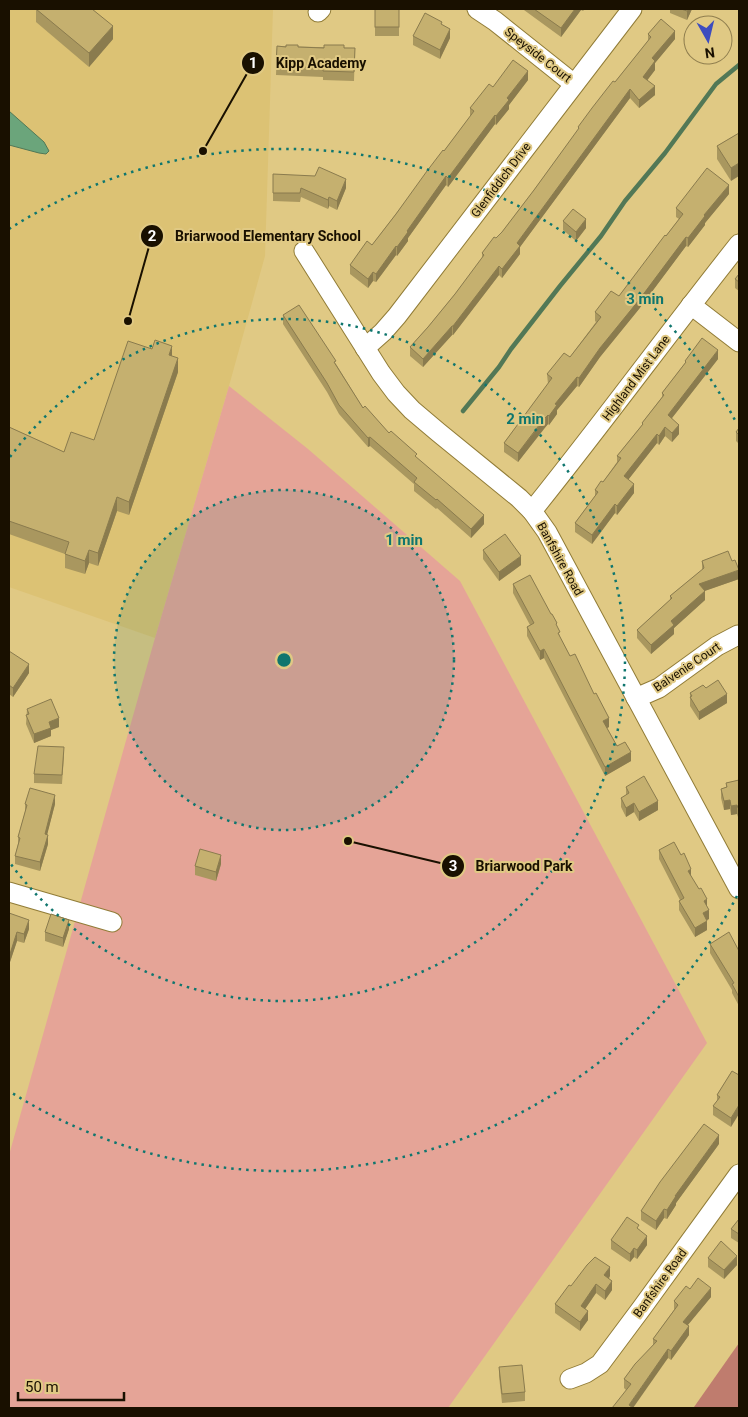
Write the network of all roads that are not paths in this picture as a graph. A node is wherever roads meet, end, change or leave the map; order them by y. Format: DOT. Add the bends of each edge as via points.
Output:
graph roads {
  1 [pos="477,9"];
  2 [pos="632,9"];
  3 [pos="574,84"];
  4 [pos="739,244"];
  5 [pos="304,252"];
  6 [pos="691,305"];
  7 [pos="739,342"];
  8 [pos="365,348"];
  9 [pos="532,511"];
  10 [pos="738,636"];
  11 [pos="636,698"];
  12 [pos="732,858"];
  13 [pos="739,889"];
  14 [pos="9,892"];
  15 [pos="112,922"];
  16 [pos="739,1174"];
  17 [pos="570,1379"];
  1 -- 3 [label="street, Speyside Court"];
  2 -- 3 [label="street, Glenfiddich Drive"];
  3 -- 8 [label="street, Glenfiddich Drive" via="384,332"];
  4 -- 6 [label="street, Highland Mist Lane"];
  5 -- 8 [label="street, Banfshire Road"];
  6 -- 7 [label="street"];
  6 -- 9 [label="street, Highland Mist Lane"];
  8 -- 9 [label="street, Banfshire Road" via="412,410"];
  9 -- 11 [label="street, Banfshire Road" via="547,532"];
  10 -- 11 [label="street, Balvenie Court" via="717,646 659,688"];
  11 -- 12 [label="street, Banfshire Road"];
  12 -- 13 [label="street, Banfshire Road"];
  14 -- 15 [label="street"];
  16 -- 17 [label="street, Banfshire Road" via="600,1364"];
}
